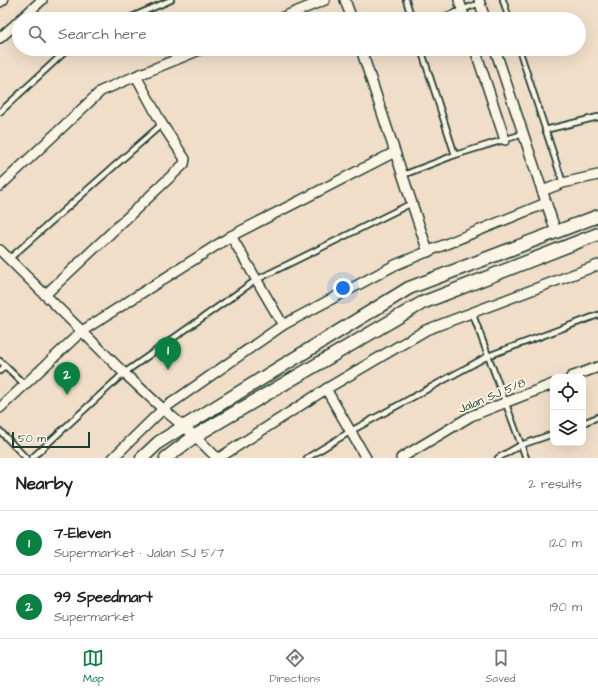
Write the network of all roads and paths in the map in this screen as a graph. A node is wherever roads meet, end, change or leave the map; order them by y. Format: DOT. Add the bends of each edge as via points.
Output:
graph roads {
  1 [pos="3,0"];
  2 [pos="42,0"];
  3 [pos="172,0"];
  4 [pos="325,0"];
  5 [pos="346,0"];
  6 [pos="406,0"];
  7 [pos="459,0"];
  8 [pos="502,0"];
  9 [pos="0,2"];
  10 [pos="479,2"];
  11 [pos="462,10"];
  12 [pos="29,12"];
  13 [pos="144,12"];
  14 [pos="295,12"];
  15 [pos="350,12"];
  16 [pos="410,12"];
  17 [pos="457,12"];
  18 [pos="483,12"];
  19 [pos="506,12"];
  20 [pos="12,27"];
  21 [pos="0,38"];
  22 [pos="60,56"];
  23 [pos="185,56"];
  24 [pos="364,56"];
  25 [pos="423,56"];
  26 [pos="477,56"];
  27 [pos="497,56"];
  28 [pos="521,56"];
  29 [pos="136,76"];
  30 [pos="0,112"];
  31 [pos="598,117"];
  32 [pos="162,124"];
  33 [pos="545,130"];
  34 [pos="523,134"];
  35 [pos="505,140"];
  36 [pos="395,152"];
  37 [pos="455,155"];
  38 [pos="402,175"];
  39 [pos="598,175"];
  40 [pos="563,183"];
  41 [pos="0,186"];
  42 [pos="542,191"];
  43 [pos="412,203"];
  44 [pos="546,203"];
  45 [pos="598,216"];
  46 [pos="556,232"];
  47 [pos="598,234"];
  48 [pos="231,236"];
  49 [pos="0,250"];
  50 [pos="428,252"];
  51 [pos="9,259"];
  52 [pos="598,266"];
  53 [pos="256,280"];
  54 [pos="45,295"];
  55 [pos="472,312"];
  56 [pos="598,315"];
  57 [pos="283,325"];
  58 [pos="82,332"];
  59 [pos="488,356"];
  60 [pos="0,361"];
  61 [pos="5,366"];
  62 [pos="598,367"];
  63 [pos="0,371"];
  64 [pos="124,373"];
  65 [pos="579,374"];
  66 [pos="25,384"];
  67 [pos="550,385"];
  68 [pos="326,389"];
  69 [pos="506,402"];
  70 [pos="0,408"];
  71 [pos="163,409"];
  72 [pos="598,417"];
  73 [pos="586,422"];
  74 [pos="183,427"];
  75 [pos="0,431"];
  76 [pos="350,431"];
  77 [pos="550,435"];
  78 [pos="196,436"];
  79 [pos="521,445"];
  80 [pos="26,458"];
  81 [pos="32,458"];
  82 [pos="113,458"];
  83 [pos="142,458"];
  84 [pos="166,458"];
  85 [pos="218,458"];
  86 [pos="307,458"];
  87 [pos="366,458"];
  88 [pos="401,458"];
  89 [pos="498,458"];
  90 [pos="526,458"];
  1 -- 9 [label="street"];
  2 -- 12 [label="street"];
  3 -- 13 [label="lane"];
  4 -- 14 [label="street"];
  5 -- 15 [label="street"];
  6 -- 16 [label="lane"];
  7 -- 11 [label="street"];
  8 -- 19 [label="lane"];
  10 -- 11 [label="lane"];
  10 -- 18 [label="street"];
  11 -- 17 [label="lane"];
  20 -- 21 [label="street"];
  22 -- 30 [label="lane"];
  23 -- 29 [label="street"];
  24 -- 36 [label="street"];
  25 -- 37 [label="lane"];
  26 -- 35 [label="street"];
  27 -- 34 [label="street"];
  28 -- 33 [label="lane"];
  29 -- 32 [label="street"];
  29 -- 41 [label="street" via="101,91"];
  31 -- 33 [label="lane"];
  32 -- 51 [label="lane"];
  32 -- 54 [label="street" via="185,159 184,164"];
  33 -- 40 [label="lane"];
  34 -- 35 [label="lane"];
  34 -- 42 [label="street"];
  35 -- 37 [label="lane"];
  36 -- 38 [label="street"];
  36 -- 48 [label="street"];
  37 -- 38 [label="lane"];
  38 -- 43 [label="street"];
  39 -- 40 [label="street"];
  40 -- 42 [label="street"];
  42 -- 44 [label="street"];
  43 -- 50 [label="street"];
  43 -- 53 [label="lane"];
  44 -- 46 [label="street"];
  44 -- 50 [label="street"];
  45 -- 46 [label="street"];
  46 -- 74 [label="street" via="409,288"];
  47 -- 78 [label="street" via="422,303"];
  48 -- 53 [label="street"];
  48 -- 58 [label="street"];
  49 -- 51 [label="street"];
  50 -- 57 [label="street" via="395,265"];
  51 -- 54 [label="street"];
  52 -- 55 [label="street"];
  53 -- 57 [label="street"];
  53 -- 64 [label="lane"];
  54 -- 58 [label="street"];
  55 -- 59 [label="lane"];
  55 -- 68 [label="street" via="426,330"];
  56 -- 59 [label="lane"];
  57 -- 71 [label="street"];
  58 -- 64 [label="street"];
  58 -- 66 [label="street"];
  59 -- 69 [label="lane"];
  59 -- 76 [label="lane"];
  60 -- 61 [label="lane"];
  61 -- 63 [label="lane"];
  61 -- 66 [label="lane"];
  62 -- 65 [label="street"];
  64 -- 71 [label="street"];
  64 -- 81 [label="lane"];
  66 -- 70 [label="street"];
  67 -- 69 [label="street, Jalan SJ 5/8"];
  68 -- 76 [label="street"];
  68 -- 85 [label="street"];
  69 -- 79 [label="lane"];
  69 -- 88 [label="street, Jalan SJ 5/8" via="471,416"];
  71 -- 74 [label="street"];
  71 -- 82 [label="street"];
  72 -- 73 [label="lane"];
  74 -- 78 [label="street"];
  74 -- 83 [label="street" via="159,442"];
  75 -- 80 [label="lane"];
  76 -- 86 [label="lane"];
  76 -- 87 [label="street"];
  77 -- 79 [label="lane"];
  78 -- 84 [label="street"];
  78 -- 85 [label="street"];
  79 -- 89 [label="lane"];
  79 -- 90 [label="lane"];
}
